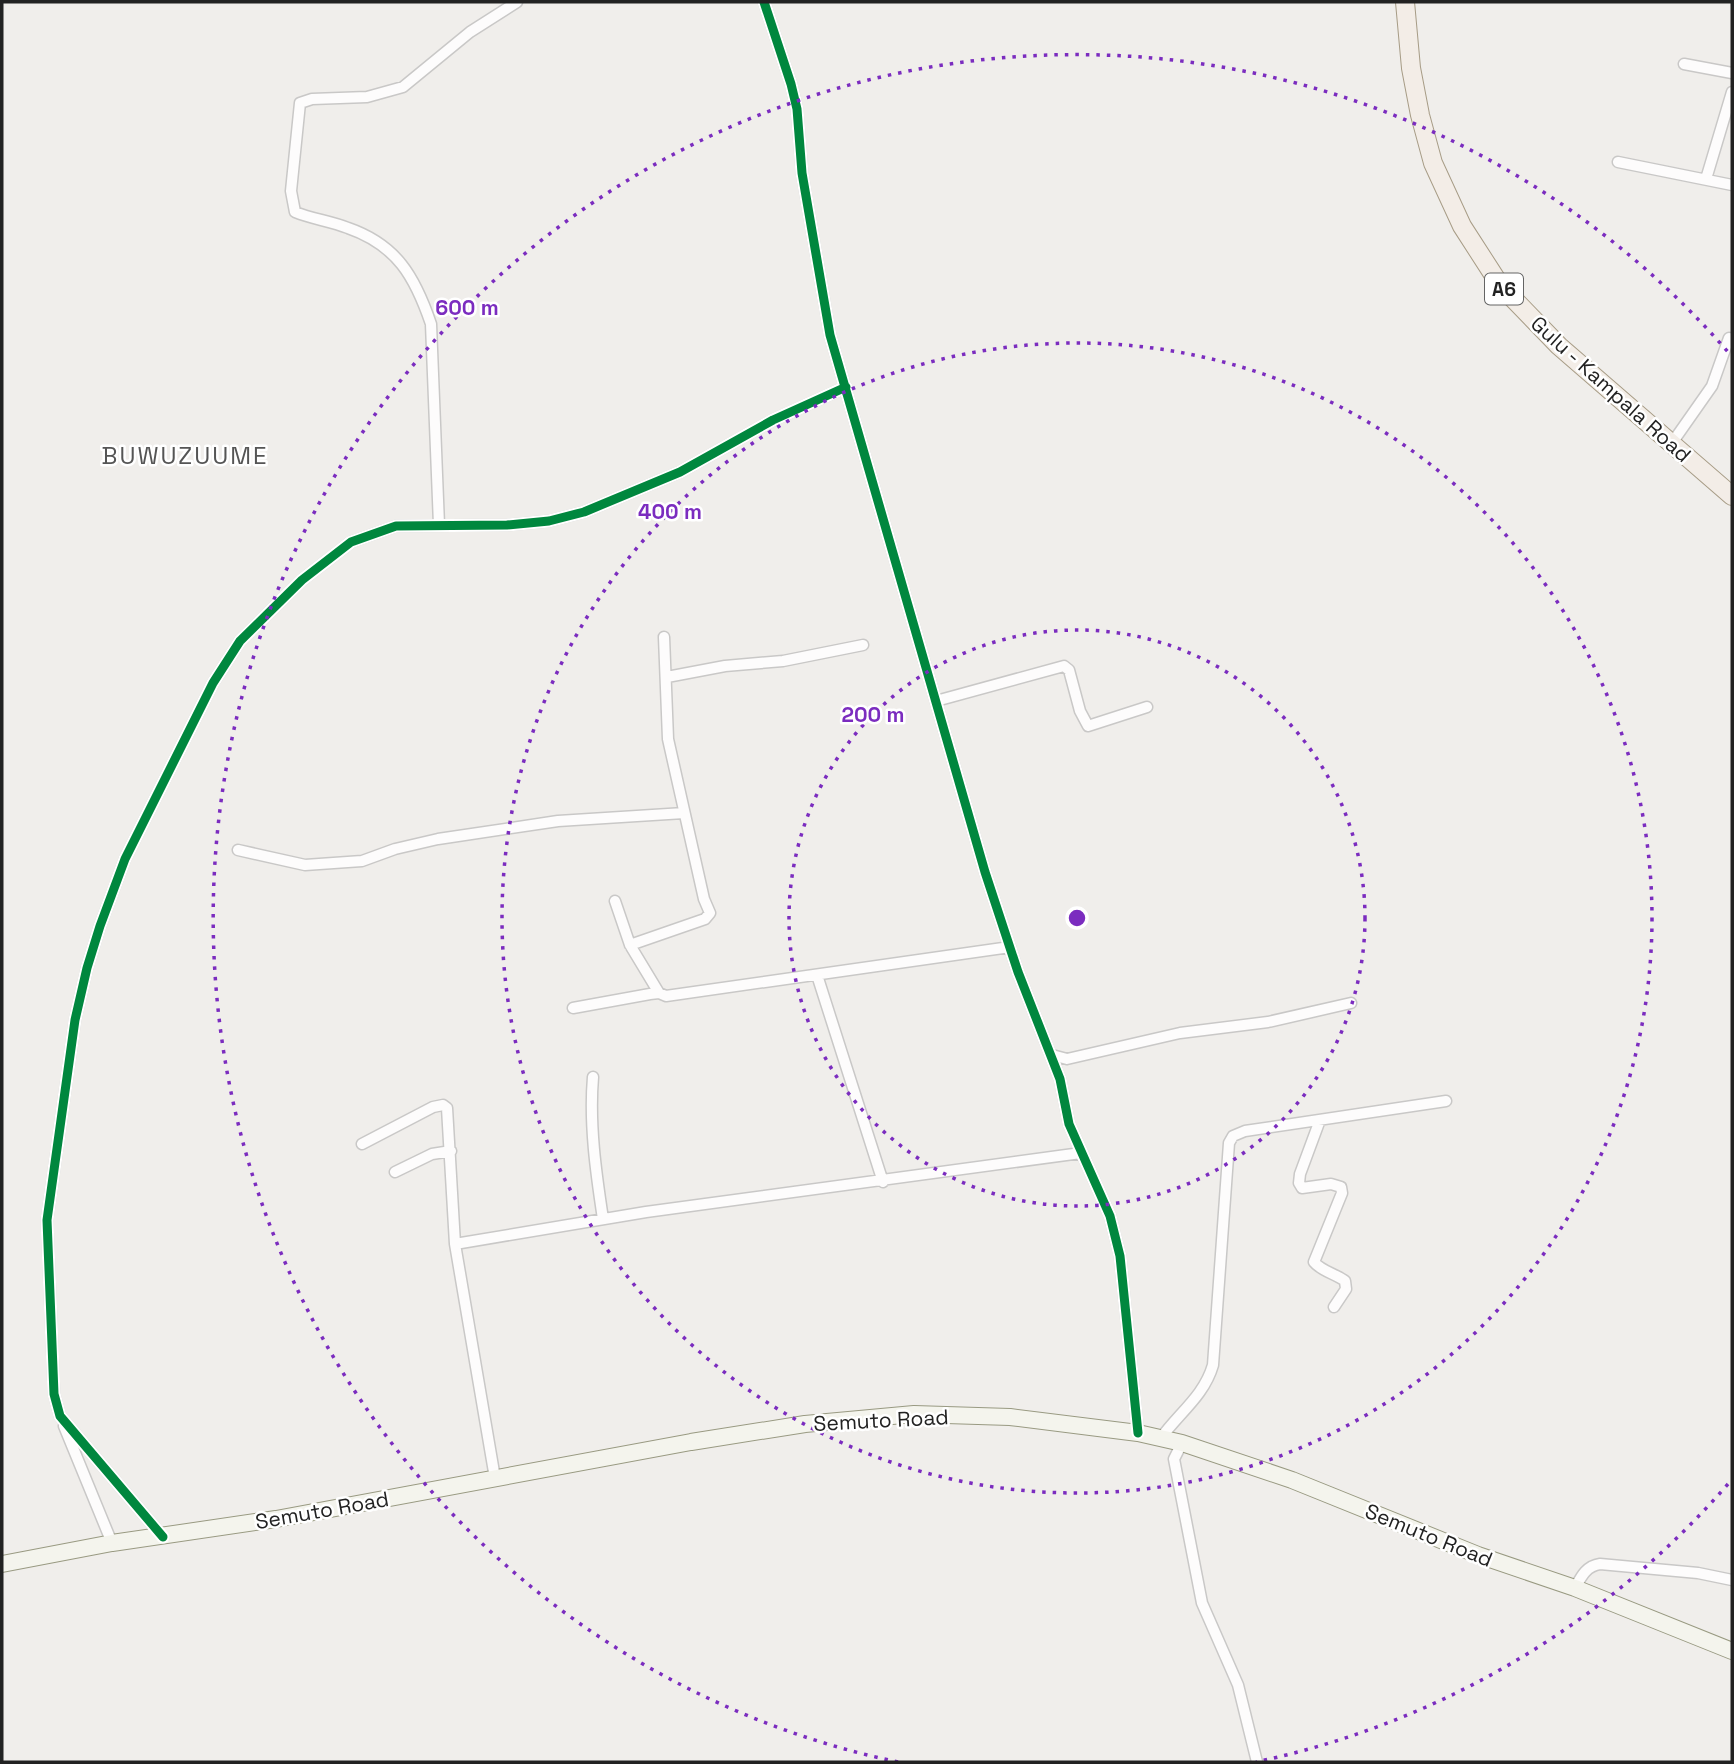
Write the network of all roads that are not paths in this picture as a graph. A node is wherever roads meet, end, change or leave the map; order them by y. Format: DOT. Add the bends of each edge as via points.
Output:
graph roads {
  1 [pos="517,2"];
  2 [pos="764,2"];
  3 [pos="1405,2"];
  4 [pos="1684,64"];
  5 [pos="1732,73"];
  6 [pos="1732,92"];
  7 [pos="1618,162"];
  8 [pos="1706,179"];
  9 [pos="1732,185"];
  10 [pos="1729,338"];
  11 [pos="846,387"];
  12 [pos="1672,443"];
  13 [pos="1732,496"];
  14 [pos="439,525"];
  15 [pos="664,638"];
  16 [pos="863,645"];
  17 [pos="667,677"];
  18 [pos="936,701"];
  19 [pos="1147,708"];
  20 [pos="684,813"];
  21 [pos="238,850"];
  22 [pos="615,901"];
  23 [pos="629,945"];
  24 [pos="1010,947"];
  25 [pos="817,975"];
  26 [pos="659,993"];
  27 [pos="1351,1003"];
  28 [pos="573,1008"];
  29 [pos="1052,1055"];
  30 [pos="593,1077"];
  31 [pos="1446,1101"];
  32 [pos="1320,1120"];
  33 [pos="362,1144"];
  34 [pos="451,1152"];
  35 [pos="1081,1153"];
  36 [pos="395,1172"];
  37 [pos="883,1182"];
  38 [pos="603,1219"];
  39 [pos="455,1244"];
  40 [pos="1334,1307"];
  41 [pos="60,1416"];
  42 [pos="1138,1433"];
  43 [pos="1161,1438"];
  44 [pos="1182,1443"];
  45 [pos="495,1478"];
  46 [pos="163,1537"];
  47 [pos="112,1543"];
  48 [pos="2,1564"];
  49 [pos="1732,1580"];
  50 [pos="1575,1588"];
  51 [pos="1732,1651"];
  52 [pos="1257,1762"];
  1 -- 14 [label="street" via="470,32 403,87 368,97 300,103 291,191 295,212 347,227 385,245 398,258 425,307 430,324"];
  2 -- 11 [label="street" via="797,109 802,173 822,296"];
  3 -- 12 [label="main road, Gulu - Kampala Road / A6" via="1420,115 1433,163 1462,226 1500,285 1542,329"];
  4 -- 5 [label="street"];
  6 -- 8 [label="street"];
  7 -- 8 [label="street"];
  8 -- 9 [label="street"];
  10 -- 12 [label="street" via="1712,386"];
  11 -- 14 [label="street" via="773,420 680,472 584,512 517,524"];
  11 -- 18 [label="street"];
  12 -- 13 [label="main road, Gulu - Kampala Road / A6"];
  14 -- 41 [label="street" via="396,526 351,542 260,619 213,683 125,859 100,926 75,1020 47,1220 54,1394"];
  15 -- 17 [label="street"];
  16 -- 17 [label="street"];
  17 -- 20 [label="street" via="668,738"];
  18 -- 19 [label="street" via="1065,666 1088,726"];
  18 -- 24 [label="street"];
  20 -- 21 [label="street" via="558,821 438,839 362,860 305,865"];
  20 -- 23 [label="street" via="710,913 705,919"];
  22 -- 23 [label="street"];
  23 -- 26 [label="street"];
  24 -- 25 [label="street"];
  24 -- 29 [label="street"];
  25 -- 26 [label="street" via="666,996"];
  25 -- 37 [label="street"];
  26 -- 28 [label="street"];
  27 -- 29 [label="street" via="1268,1022 1180,1033 1067,1059"];
  29 -- 35 [label="street"];
  30 -- 38 [label="street"];
  31 -- 32 [label="street"];
  32 -- 40 [label="street" via="1299,1183 1302,1188 1340,1186 1342,1193 1314,1262 1345,1281 1346,1289"];
  32 -- 43 [label="street" via="1245,1130 1229,1143 1213,1365 1197,1397"];
  33 -- 34 [label="street" via="443,1105 449,1114"];
  34 -- 36 [label="street" via="432,1154"];
  34 -- 39 [label="street"];
  35 -- 37 [label="street"];
  35 -- 42 [label="street" via="1110,1216 1120,1256"];
  37 -- 38 [label="street"];
  38 -- 39 [label="street"];
  39 -- 45 [label="street"];
  41 -- 46 [label="street"];
  41 -- 47 [label="street"];
  42 -- 43 [label="main road, Semuto Road"];
  42 -- 45 [label="main road, Semuto Road" via="1010,1417 877,1416 691,1442"];
  43 -- 44 [label="main road, Semuto Road"];
  44 -- 50 [label="main road, Semuto Road"];
  44 -- 52 [label="street" via="1174,1459 1202,1603 1238,1685"];
  45 -- 46 [label="main road, Semuto Road"];
  46 -- 47 [label="main road, Semuto Road"];
  47 -- 48 [label="main road, Semuto Road"];
  49 -- 50 [label="street" via="1600,1564 1584,1573"];
  50 -- 51 [label="main road, Semuto Road"];
}
